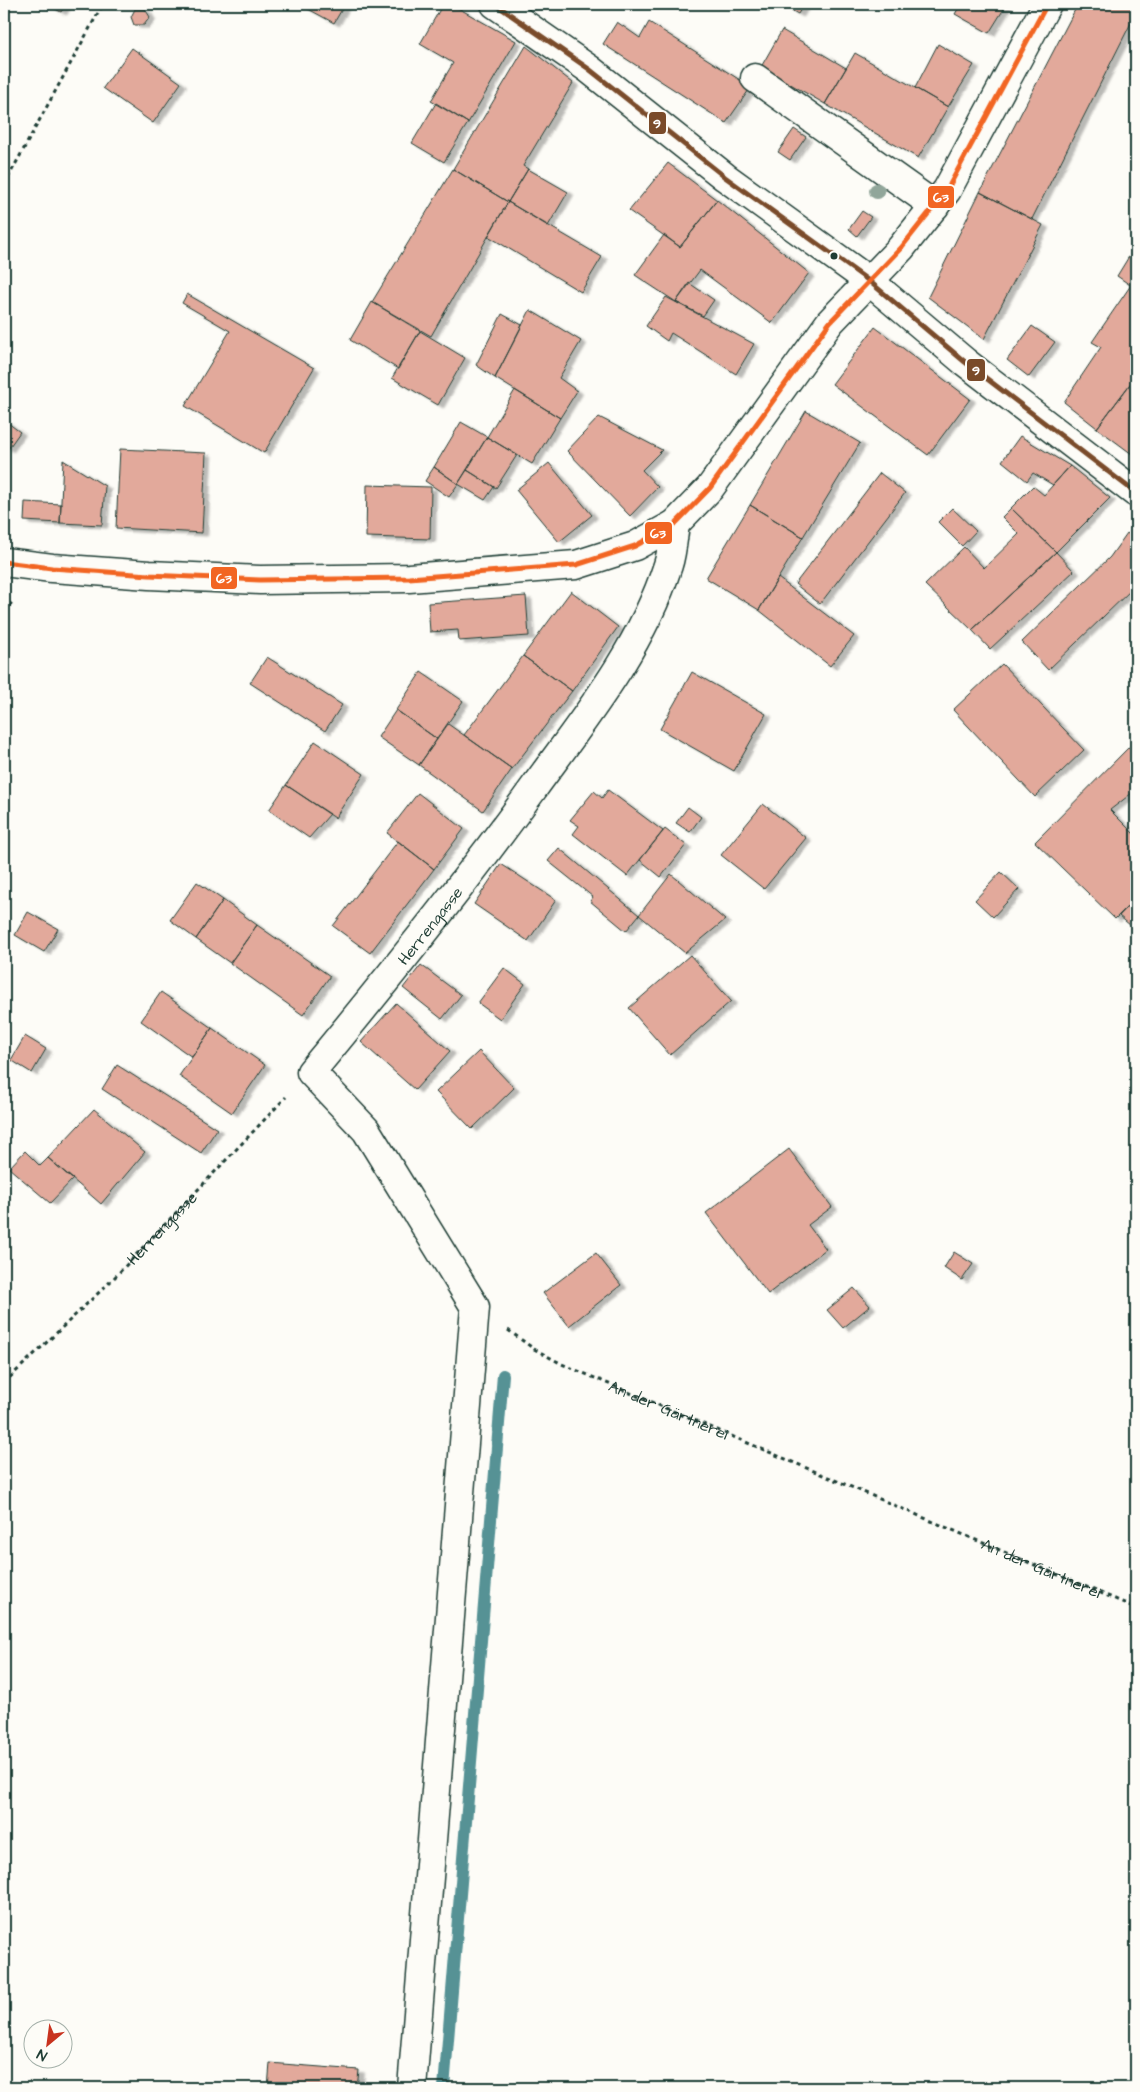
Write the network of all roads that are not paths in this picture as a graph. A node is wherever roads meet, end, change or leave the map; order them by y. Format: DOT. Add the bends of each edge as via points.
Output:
graph roads {
  1 [pos="496,4"];
  2 [pos="1047,4"];
  3 [pos="755,78"];
  4 [pos="935,206"];
  5 [pos="869,281"];
  6 [pos="1136,493"];
  7 [pos="675,524"];
  8 [pos="4,562"];
  9 [pos="412,2088"];
  1 -- 5 [label="street"];
  2 -- 4 [label="street" via="947,190"];
  3 -- 4 [label="street"];
  4 -- 5 [label="street"];
  5 -- 6 [label="street" via="965,362"];
  5 -- 7 [label="street" via="830,322 710,488"];
  7 -- 8 [label="street" via="635,546 576,566 409,578 260,580 52,568"];
  7 -- 9 [label="street, Herrengasse" via="668,564 644,624 598,700 415,945 311,1072 366,1130 475,1307"];
}
